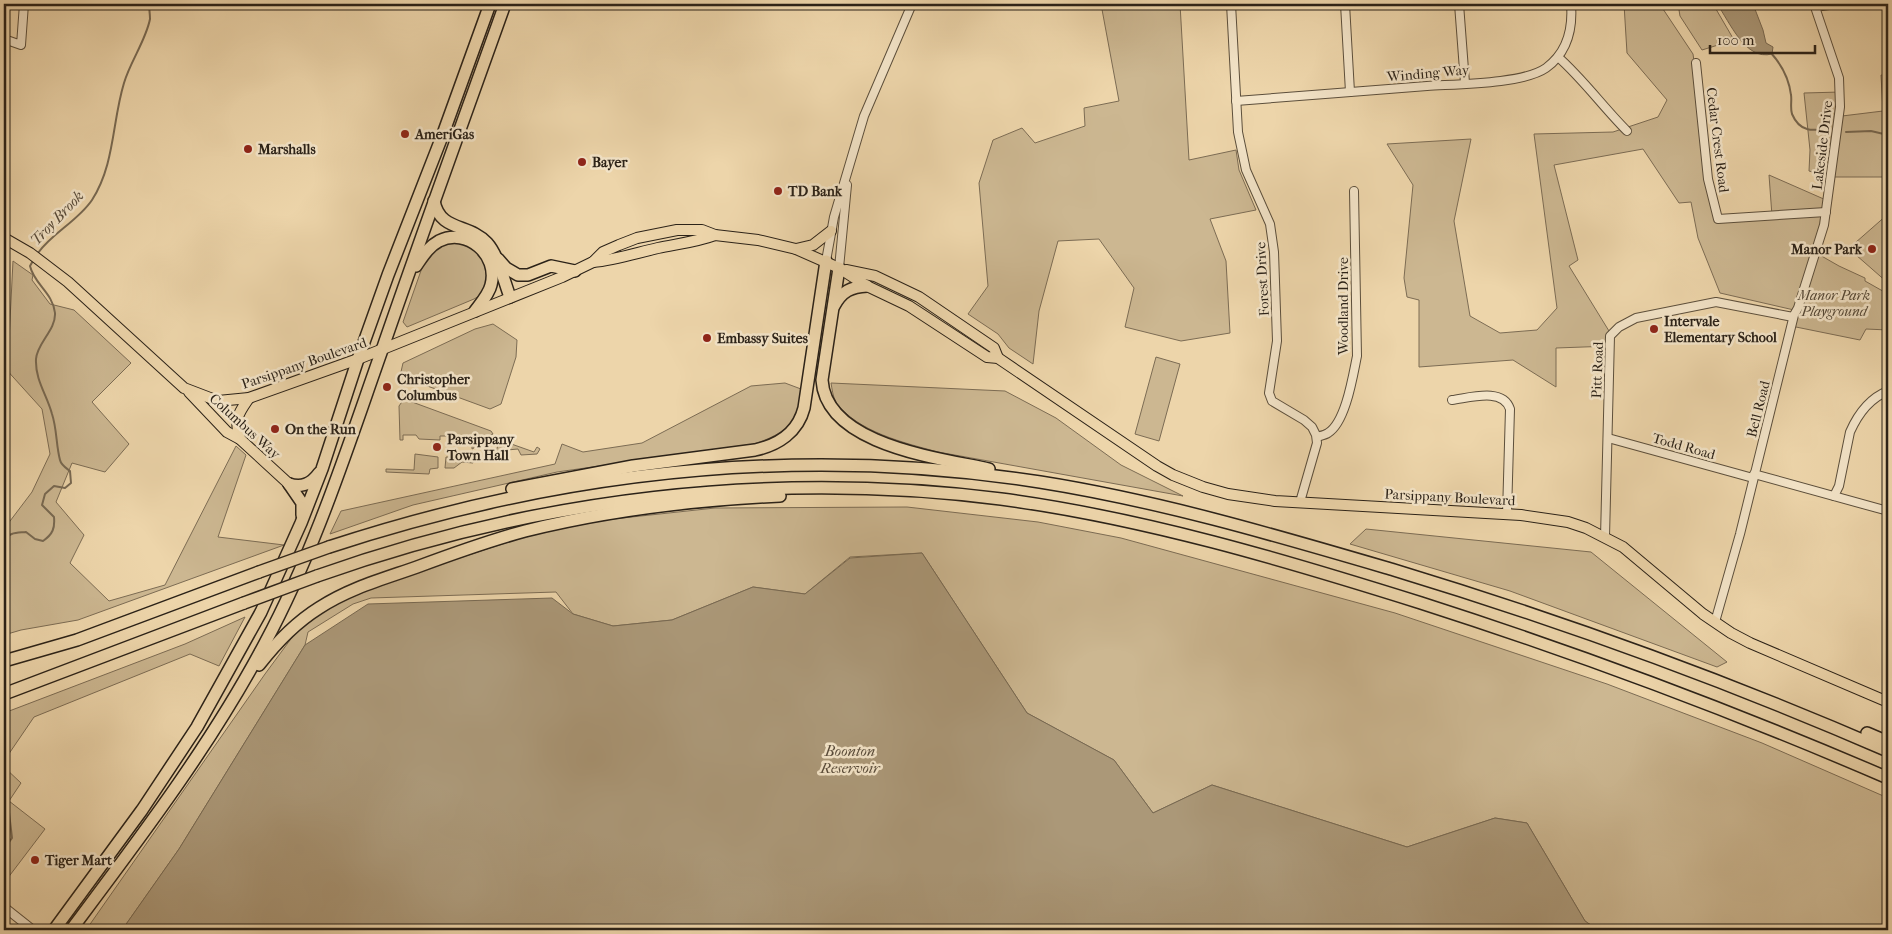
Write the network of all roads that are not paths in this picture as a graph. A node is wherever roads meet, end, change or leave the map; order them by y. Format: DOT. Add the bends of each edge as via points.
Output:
graph roads {
  1 [pos="24,4"];
  2 [pos="490,4"];
  3 [pos="505,4"];
  4 [pos="912,4"];
  5 [pos="1232,4"];
  6 [pos="1345,4"];
  7 [pos="1459,4"];
  8 [pos="1571,4"];
  9 [pos="1836,4"];
  10 [pos="1814,6"];
  11 [pos="4,39"];
  12 [pos="1558,57"];
  13 [pos="1696,63"];
  14 [pos="1465,83"];
  15 [pos="1350,92"];
  16 [pos="1236,101"];
  17 [pos="1627,131"];
  18 [pos="848,171"];
  19 [pos="1354,191"];
  20 [pos="434,202"];
  21 [pos="1827,204"];
  22 [pos="1826,212"];
  23 [pos="830,230"];
  24 [pos="4,238"];
  25 [pos="796,249"];
  26 [pos="492,250"];
  27 [pos="826,261"];
  28 [pos="839,268"];
  29 [pos="575,271"];
  30 [pos="867,286"];
  31 [pos="403,290"];
  32 [pos="510,297"];
  33 [pos="832,310"];
  34 [pos="476,311"];
  35 [pos="1793,317"];
  36 [pos="382,350"];
  37 [pos="998,358"];
  38 [pos="358,359"];
  39 [pos="184,388"];
  40 [pos="1888,391"];
  41 [pos="250,398"];
  42 [pos="1452,400"];
  43 [pos="1317,437"];
  44 [pos="1608,438"];
  45 [pos="240,439"];
  46 [pos="322,469"];
  47 [pos="1754,476"];
  48 [pos="289,484"];
  49 [pos="1068,487"];
  50 [pos="876,489"];
  51 [pos="1834,496"];
  52 [pos="1300,502"];
  53 [pos="1888,511"];
  54 [pos="1507,514"];
  55 [pos="301,523"];
  56 [pos="1606,537"];
  57 [pos="329,547"];
  58 [pos="1715,622"];
  59 [pos="4,662"];
  60 [pos="4,694"];
  61 [pos="1887,700"];
  62 [pos="1770,702"];
  63 [pos="227,708"];
  64 [pos="1888,742"];
  65 [pos="1888,751"];
  66 [pos="1888,778"];
  67 [pos="4,907"];
  68 [pos="33,930"];
  69 [pos="54,930"];
  70 [pos="71,930"];
  1 -- 11 [label="street" via="21,45"];
  2 -- 38 [label="highway"];
  3 -- 20 [label="highway"];
  4 -- 18 [label="street" via="864,116"];
  5 -- 16 [label="street, Forest Drive"];
  6 -- 15 [label="street"];
  7 -- 14 [label="street"];
  8 -- 12 [label="street, Winding Way" via="1570,34"];
  9 -- 10 [label="street"];
  10 -- 21 [label="street, Lakeside Drive" via="1836,70 1840,93 1840,117"];
  12 -- 14 [label="street, Winding Way" via="1546,68 1529,76"];
  12 -- 17 [label="street"];
  13 -- 22 [label="street, Cedar Crest Road" via="1708,179 1718,219"];
  14 -- 15 [label="street, Winding Way"];
  15 -- 16 [label="street, Winding Way"];
  16 -- 43 [label="street, Forest Drive" via="1241,151 1273,238 1277,341 1269,393 1276,404 1314,429"];
  18 -- 23 [label="street"];
  18 -- 28 [label="street"];
  19 -- 43 [label="street, Woodland Drive" via="1357,356 1340,419 1328,433"];
  20 -- 26 [label="highway" via="443,220 477,234"];
  20 -- 31 [label="highway"];
  21 -- 22 [label="street, Bell Road"];
  22 -- 35 [label="street, Bell Road"];
  23 -- 25 [label="main road" via="813,246"];
  23 -- 27 [label="street"];
  24 -- 39 [label="main road, Parsippany Boulevard" via="30,252 68,282"];
  25 -- 27 [label="main road, Parsippany Boulevard"];
  25 -- 29 [label="main road, Parsippany Boulevard" via="715,235 593,262"];
  26 -- 29 [label="highway" via="506,268 518,275 528,275 551,266"];
  26 -- 32 [label="highway"];
  27 -- 28 [label="main road, Parsippany Boulevard"];
  27 -- 57 [label="highway" via="804,408 795,427 778,442 755,450 633,466 480,496"];
  28 -- 30 [label="main road, Parsippany Boulevard"];
  28 -- 33 [label="highway"];
  28 -- 37 [label="main road, Parsippany Boulevard" via="875,276 919,298 994,348"];
  29 -- 32 [label="main road, Parsippany Boulevard"];
  30 -- 33 [label="highway" via="848,289"];
  30 -- 37 [label="main road, Parsippany Boulevard" via="909,306 987,357"];
  31 -- 34 [label="highway" via="429,248 446,239 464,238 481,248 491,269 490,288"];
  31 -- 36 [label="highway"];
  32 -- 34 [label="main road, Parsippany Boulevard"];
  33 -- 49 [label="highway" via="822,386 830,406 847,424 871,438 910,451"];
  34 -- 36 [label="main road, Parsippany Boulevard"];
  35 -- 44 [label="street, Pitt Road" via="1716,302 1636,318 1619,327 1610,336"];
  35 -- 47 [label="street, Bell Road"];
  36 -- 38 [label="main road, Parsippany Boulevard"];
  36 -- 63 [label="highway" via="301,570 265,643"];
  37 -- 52 [label="main road, Parsippany Boulevard" via="1173,475 1228,494"];
  38 -- 41 [label="main road, Parsippany Boulevard"];
  38 -- 46 [label="highway"];
  39 -- 41 [label="main road, Parsippany Boulevard" via="218,400"];
  39 -- 45 [label="main road, Columbus Way" via="228,432"];
  40 -- 51 [label="street" via="1867,405 1853,424"];
  41 -- 45 [label="main road" via="236,422"];
  42 -- 54 [label="street" via="1492,396 1502,398 1510,408"];
  43 -- 52 [label="street"];
  44 -- 47 [label="street, Todd Road"];
  44 -- 56 [label="street, Pitt Road"];
  45 -- 48 [label="main road, Columbus Way"];
  46 -- 48 [label="highway" via="314,480 304,486"];
  46 -- 55 [label="highway"];
  47 -- 51 [label="street, Todd Road"];
  47 -- 58 [label="street, Bell Road"];
  48 -- 55 [label="highway" via="302,503"];
  49 -- 57 [label="highway" via="877,466 683,471 588,483 492,501 400,524"];
  49 -- 62 [label="highway" via="1224,522 1409,575 1608,641"];
  50 -- 60 [label="highway, bridge" via="748,489 654,496 529,516 437,538 317,576"];
  50 -- 63 [label="highway" via="694,501 602,514 523,532 374,580 339,596 303,619 264,658"];
  50 -- 66 [label="highway" via="971,496 1065,509 1292,564 1582,657 1725,710"];
  51 -- 53 [label="street, Todd Road"];
  52 -- 54 [label="main road, Parsippany Boulevard"];
  54 -- 56 [label="main road, Parsippany Boulevard" via="1568,522"];
  55 -- 69 [label="highway" via="261,612 198,727"];
  56 -- 58 [label="main road, Parsippany Boulevard" via="1623,547"];
  57 -- 59 [label="highway, bridge" via="76,640"];
  58 -- 61 [label="main road, Parsippany Boulevard" via="1750,643"];
  62 -- 64 [label="highway"];
  62 -- 65 [label="highway"];
  63 -- 70 [label="highway" via="156,815"];
  67 -- 68 [label="street"];
}
